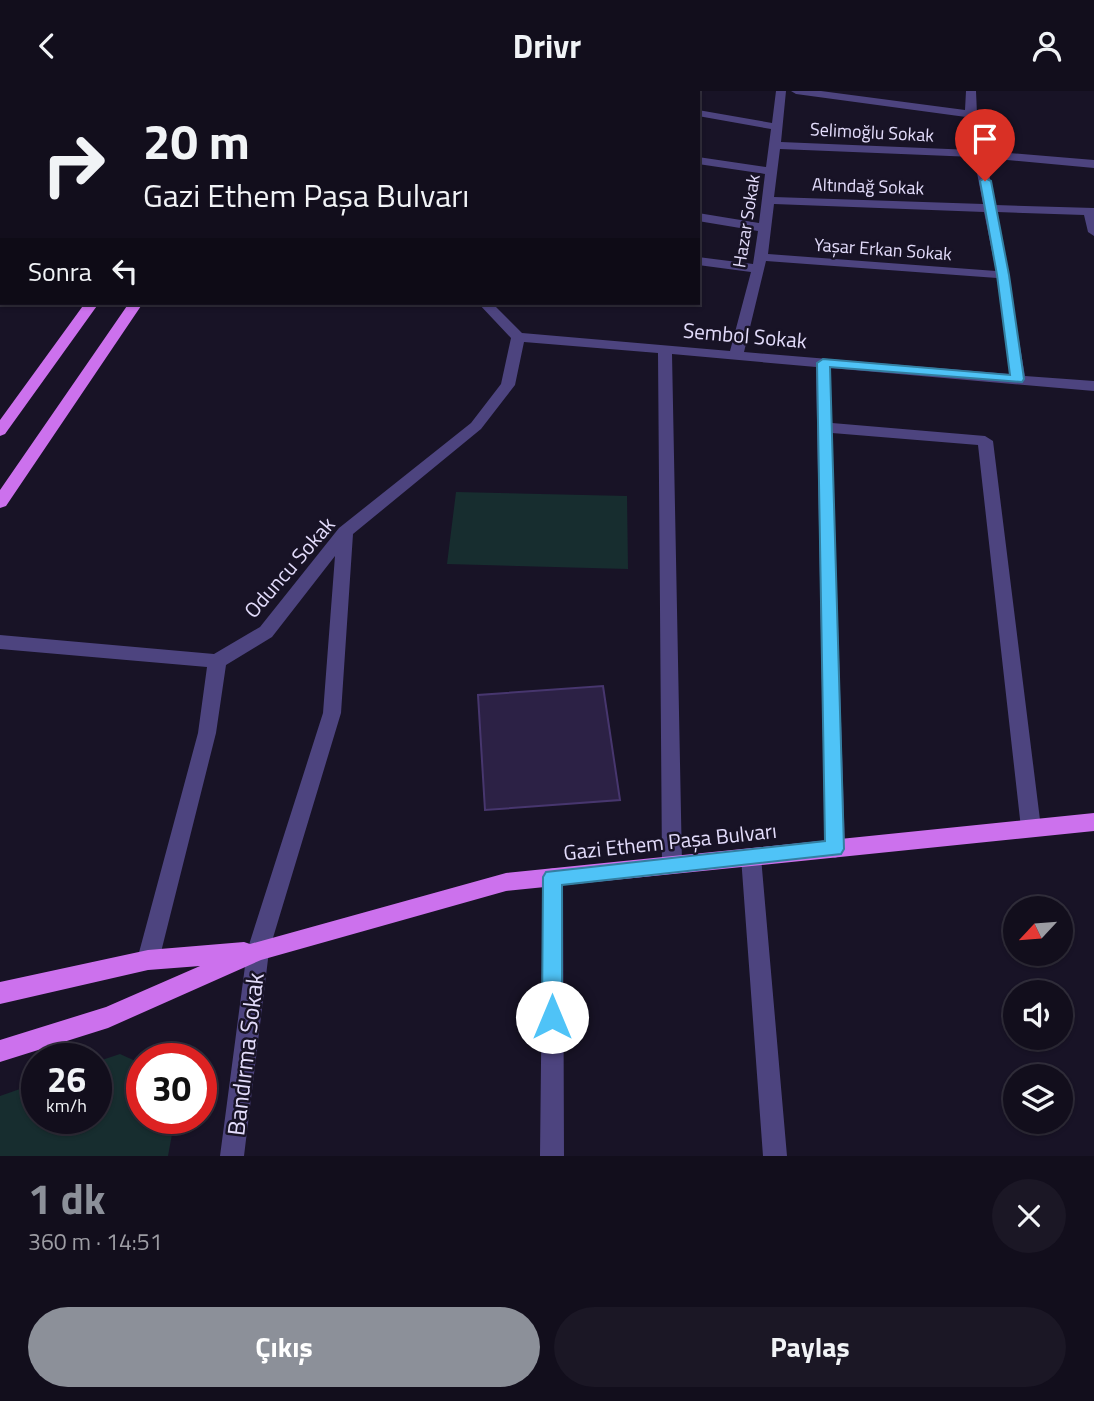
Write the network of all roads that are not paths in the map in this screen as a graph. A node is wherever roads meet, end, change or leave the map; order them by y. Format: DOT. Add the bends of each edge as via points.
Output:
graph roads {
  1 [pos="781,91"];
  2 [pos="796,91"];
  3 [pos="971,91"];
  4 [pos="700,113"];
  5 [pos="971,114"];
  6 [pos="777,127"];
  7 [pos="775,145"];
  8 [pos="979,154"];
  9 [pos="700,160"];
  10 [pos="1094,164"];
  11 [pos="772,171"];
  12 [pos="767,199"];
  13 [pos="991,209"];
  14 [pos="1091,212"];
  15 [pos="700,217"];
  16 [pos="765,228"];
  17 [pos="1094,232"];
  18 [pos="700,261"];
  19 [pos="759,263"];
  20 [pos="1003,275"];
  21 [pos="91,305"];
  22 [pos="135,305"];
  23 [pos="487,305"];
  24 [pos="518,337"];
  25 [pos="665,349"];
  26 [pos="736,355"];
  27 [pos="823,363"];
  28 [pos="1018,379"];
  29 [pos="1094,386"];
  30 [pos="824,427"];
  31 [pos="0,431"];
  32 [pos="0,502"];
  33 [pos="345,532"];
  34 [pos="0,642"];
  35 [pos="216,661"];
  36 [pos="1094,822"];
  37 [pos="1031,828"];
  38 [pos="835,849"];
  39 [pos="751,857"];
  40 [pos="672,865"];
  41 [pos="553,877"];
  42 [pos="258,951"];
  43 [pos="148,960"];
  44 [pos="0,993"];
  45 [pos="0,1051"];
  46 [pos="232,1156"];
  47 [pos="552,1156"];
  48 [pos="775,1156"];
  1 -- 6 [label="street, Hazar Sokak"];
  2 -- 5 [label="street"];
  3 -- 5 [label="street"];
  4 -- 6 [label="street"];
  5 -- 8 [label="street"];
  6 -- 7 [label="street, Hazar Sokak"];
  7 -- 8 [label="street, Selimoğlu Sokak"];
  7 -- 11 [label="street, Hazar Sokak"];
  8 -- 10 [label="street, Selimoğlu Sokak"];
  8 -- 13 [label="street"];
  9 -- 11 [label="street"];
  11 -- 12 [label="street, Hazar Sokak"];
  12 -- 13 [label="street, Altındağ Sokak"];
  12 -- 16 [label="street, Hazar Sokak"];
  13 -- 14 [label="street, Altındağ Sokak"];
  13 -- 20 [label="street"];
  14 -- 17 [label="street"];
  15 -- 16 [label="street"];
  16 -- 19 [label="street, Hazar Sokak"];
  18 -- 19 [label="street, Yaşar Erkan Sokak"];
  19 -- 20 [label="street, Yaşar Erkan Sokak"];
  19 -- 26 [label="street, Hazar Sokak"];
  20 -- 28 [label="street"];
  21 -- 31 [label="main road"];
  22 -- 32 [label="main road"];
  23 -- 24 [label="street"];
  24 -- 25 [label="street, Sembol Sokak"];
  24 -- 33 [label="street, Oduncu Sokak" via="508,385 476,426"];
  25 -- 26 [label="street, Sembol Sokak"];
  25 -- 40 [label="street"];
  26 -- 27 [label="street, Sembol Sokak"];
  27 -- 28 [label="street, Sembol Sokak"];
  27 -- 30 [label="street"];
  28 -- 29 [label="street, Sembol Sokak"];
  30 -- 37 [label="street" via="985,441"];
  30 -- 38 [label="street"];
  33 -- 35 [label="street, Oduncu Sokak" via="266,632"];
  33 -- 42 [label="street, Bandırma Sokak" via="332,713"];
  34 -- 35 [label="street"];
  35 -- 43 [label="street" via="207,733"];
  36 -- 37 [label="main road, Gazi Ethem Paşa Bulvarı"];
  37 -- 38 [label="main road, Gazi Ethem Paşa Bulvarı"];
  38 -- 39 [label="main road, Gazi Ethem Paşa Bulvarı"];
  39 -- 40 [label="main road, Gazi Ethem Paşa Bulvarı"];
  39 -- 48 [label="street"];
  40 -- 41 [label="main road, Gazi Ethem Paşa Bulvarı"];
  41 -- 42 [label="main road, Gazi Ethem Paşa Bulvarı" via="506,882"];
  41 -- 47 [label="street"];
  42 -- 43 [label="main road, Gazi Ethem Paşa Bulvarı"];
  42 -- 45 [label="main road, Gazi Ethem Paşa Bulvarı" via="107,1017"];
  42 -- 46 [label="street, Bandırma Sokak"];
  43 -- 44 [label="main road, Gazi Ethem Paşa Bulvarı"];
}
